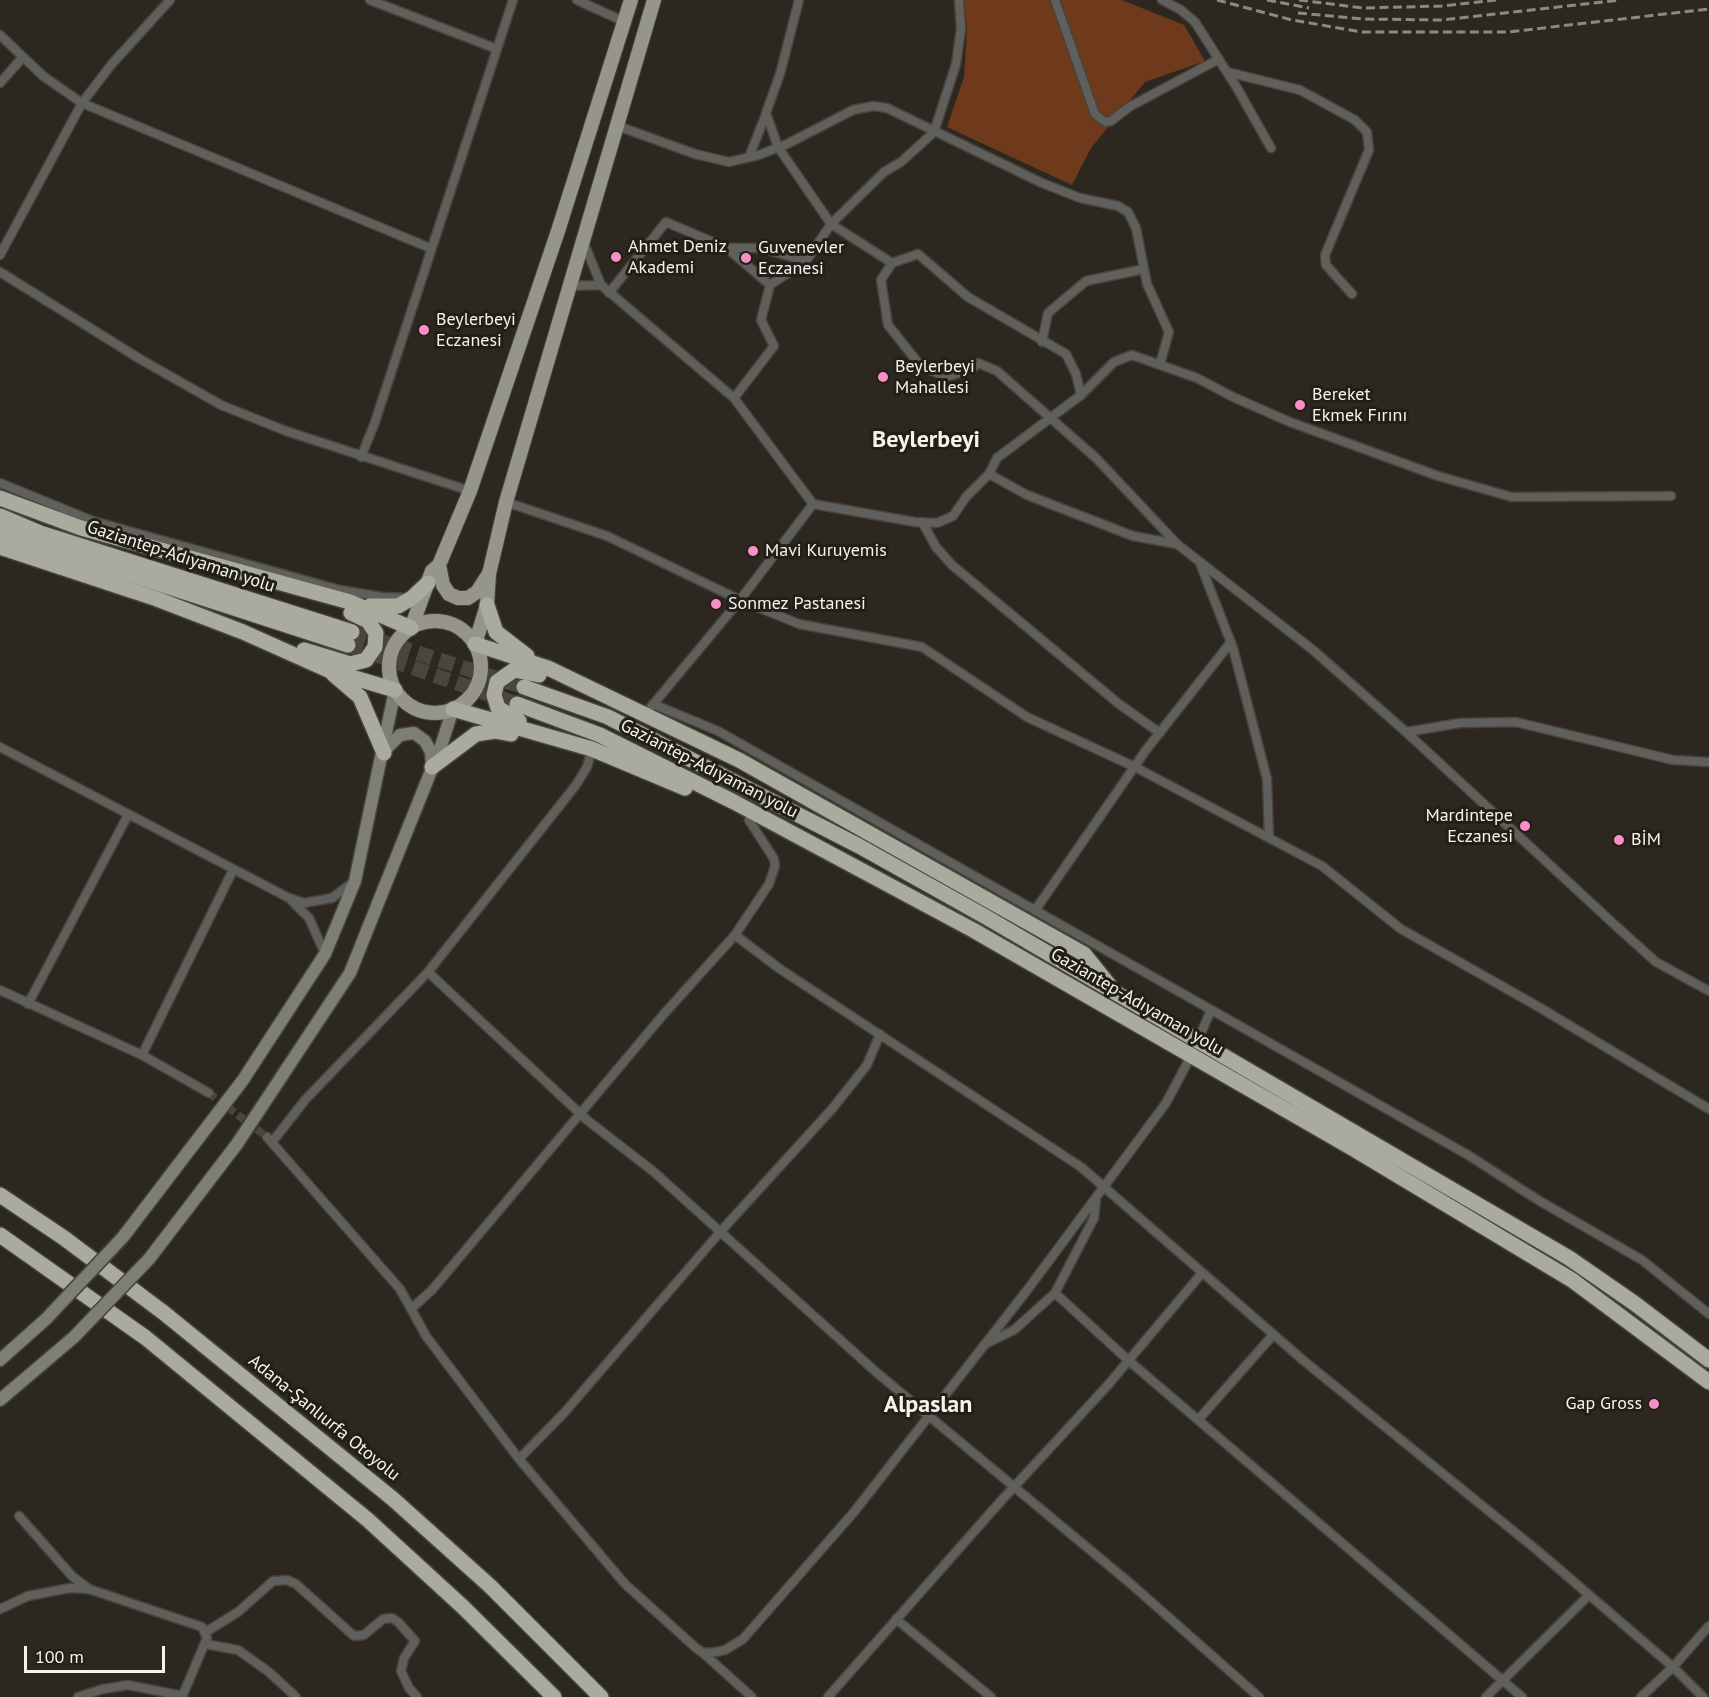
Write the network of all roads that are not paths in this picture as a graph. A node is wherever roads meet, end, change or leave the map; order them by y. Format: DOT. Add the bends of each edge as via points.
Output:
graph roads {
  1 [pos="170,0"];
  2 [pos="370,0"];
  3 [pos="513,0"];
  4 [pos="577,0"];
  5 [pos="631,0"];
  6 [pos="654,0"];
  7 [pos="799,0"];
  8 [pos="960,0"];
  9 [pos="1055,0"];
  10 [pos="1162,0"];
  11 [pos="623,21"];
  12 [pos="0,35"];
  13 [pos="497,49"];
  14 [pos="23,57"];
  15 [pos="1219,59"];
  16 [pos="1227,72"];
  17 [pos="0,83"];
  18 [pos="82,103"];
  19 [pos="766,113"];
  20 [pos="615,125"];
  21 [pos="934,132"];
  22 [pos="778,147"];
  23 [pos="1272,148"];
  24 [pos="749,157"];
  25 [pos="831,224"];
  26 [pos="582,240"];
  27 [pos="430,248"];
  28 [pos="727,248"];
  29 [pos="0,255"];
  30 [pos="806,261"];
  31 [pos="891,263"];
  32 [pos="1144,269"];
  33 [pos="0,272"];
  34 [pos="601,285"];
  35 [pos="770,285"];
  36 [pos="569,286"];
  37 [pos="609,293"];
  38 [pos="1352,294"];
  39 [pos="1042,342"];
  40 [pos="1160,364"];
  41 [pos="1081,395"];
  42 [pos="735,398"];
  43 [pos="1051,419"];
  44 [pos="361,457"];
  45 [pos="989,474"];
  46 [pos="0,483"];
  47 [pos="470,492"];
  48 [pos="1671,496"];
  49 [pos="0,498"];
  50 [pos="507,502"];
  51 [pos="813,504"];
  52 [pos="0,516"];
  53 [pos="922,522"];
  54 [pos="0,532"];
  55 [pos="1177,544"];
  56 [pos="0,547"];
  57 [pos="1199,562"];
  58 [pos="439,565"];
  59 [pos="489,574"];
  60 [pos="261,579"];
  61 [pos="428,583"];
  62 [pos="412,598"];
  63 [pos="740,600"];
  64 [pos="351,602"];
  65 [pos="487,605"];
  66 [pos="411,628"];
  67 [pos="243,632"];
  68 [pos="1231,642"];
  69 [pos="475,644"];
  70 [pos="548,668"];
  71 [pos="328,670"];
  72 [pos="525,687"];
  73 [pos="395,690"];
  74 [pos="618,702"];
  75 [pos="517,704"];
  76 [pos="453,709"];
  77 [pos="649,710"];
  78 [pos="1406,732"];
  79 [pos="1160,733"];
  80 [pos="573,744"];
  81 [pos="0,747"];
  82 [pos="592,749"];
  83 [pos="384,753"];
  84 [pos="1709,762"];
  85 [pos="432,767"];
  86 [pos="1135,767"];
  87 [pos="128,815"];
  88 [pos="749,820"];
  89 [pos="1269,837"];
  90 [pos="233,870"];
  91 [pos="355,881"];
  92 [pos="287,897"];
  93 [pos="1036,909"];
  94 [pos="735,935"];
  95 [pos="325,954"];
  96 [pos="428,972"];
  97 [pos="0,990"];
  98 [pos="1709,991"];
  99 [pos="1115,992"];
  100 [pos="28,1004"];
  101 [pos="1211,1010"];
  102 [pos="1115,1012"];
  103 [pos="880,1034"];
  104 [pos="1197,1040"];
  105 [pos="142,1055"];
  106 [pos="1191,1056"];
  107 [pos="209,1093"];
  108 [pos="1709,1109"];
  109 [pos="581,1115"];
  110 [pos="1106,1187"];
  111 [pos="0,1195"];
  112 [pos="1096,1199"];
  113 [pos="721,1231"];
  114 [pos="0,1234"];
  115 [pos="1202,1274"];
  116 [pos="1055,1293"];
  117 [pos="411,1309"];
  118 [pos="1709,1314"];
  119 [pos="1274,1335"];
  120 [pos="984,1345"];
  121 [pos="0,1360"];
  122 [pos="1128,1360"];
  123 [pos="1709,1360"];
  124 [pos="1709,1382"];
  125 [pos="0,1400"];
  126 [pos="930,1416"];
  127 [pos="1198,1420"];
  128 [pos="519,1459"];
  129 [pos="1012,1488"];
  130 [pos="19,1516"];
  131 [pos="89,1589"];
  132 [pos="1589,1595"];
  133 [pos="0,1609"];
  134 [pos="896,1619"];
  135 [pos="1709,1626"];
  136 [pos="206,1632"];
  137 [pos="205,1644"];
  138 [pos="703,1653"];
  139 [pos="1673,1667"];
  140 [pos="1503,1679"];
  141 [pos="183,1696"];
  142 [pos="78,1697"];
  143 [pos="296,1697"];
  144 [pos="417,1697"];
  145 [pos="554,1697"];
  146 [pos="602,1697"];
  147 [pos="752,1697"];
  148 [pos="828,1697"];
  149 [pos="991,1697"];
  150 [pos="1259,1697"];
  151 [pos="1486,1697"];
  152 [pos="1522,1697"];
  153 [pos="1641,1697"];
  154 [pos="1703,1697"];
  1 -- 18 [label="street"];
  2 -- 13 [label="street"];
  3 -- 13 [label="street"];
  4 -- 11 [label="street"];
  5 -- 11 [label="main road"];
  6 -- 20 [label="main road"];
  7 -- 19 [label="street"];
  8 -- 21 [label="street" via="956,64"];
  9 -- 15 [label="street" via="1095,114 1105,122"];
  10 -- 15 [label="street" via="1186,13"];
  11 -- 47 [label="main road" via="558,231"];
  12 -- 14 [label="street"];
  13 -- 27 [label="street"];
  14 -- 17 [label="street"];
  14 -- 18 [label="street"];
  15 -- 16 [label="street"];
  16 -- 23 [label="street"];
  16 -- 38 [label="street" via="1300,90 1355,120 1367,132 1369,150 1325,255 1326,265"];
  18 -- 27 [label="street"];
  18 -- 29 [label="street"];
  19 -- 22 [label="street"];
  19 -- 24 [label="street"];
  20 -- 24 [label="street" via="695,154 729,162"];
  20 -- 26 [label="main road"];
  21 -- 22 [label="street" via="887,108 873,106 853,110"];
  21 -- 25 [label="street" via="884,172"];
  21 -- 32 [label="street" via="1042,183 1128,212 1136,228"];
  22 -- 24 [label="street"];
  22 -- 25 [label="street"];
  25 -- 30 [label="street"];
  25 -- 31 [label="street"];
  26 -- 34 [label="street"];
  26 -- 36 [label="main road"];
  27 -- 44 [label="street"];
  28 -- 30 [label="street" via="759,248"];
  28 -- 35 [label="street"];
  28 -- 37 [label="street" via="666,222"];
  30 -- 35 [label="street"];
  31 -- 39 [label="street" via="918,254 968,297"];
  31 -- 43 [label="street" via="880,280 888,325 920,365 946,377 972,369 978,363 984,365 997,371"];
  32 -- 39 [label="street" via="1086,281 1048,313"];
  32 -- 40 [label="street" via="1169,332"];
  33 -- 44 [label="street" via="222,405"];
  34 -- 36 [label="street"];
  34 -- 37 [label="street"];
  35 -- 42 [label="street" via="760,320 774,346"];
  36 -- 50 [label="main road"];
  37 -- 42 [label="street"];
  39 -- 41 [label="street" via="1066,354"];
  40 -- 41 [label="street" via="1132,355 1114,363"];
  40 -- 48 [label="street" via="1290,422 1438,476 1512,497"];
  41 -- 43 [label="street"];
  42 -- 51 [label="street"];
  43 -- 45 [label="street" via="997,458"];
  43 -- 55 [label="street" via="1096,458"];
  44 -- 47 [label="street"];
  45 -- 53 [label="street" via="953,516 937,523"];
  45 -- 55 [label="street" via="1027,495 1133,536"];
  46 -- 62 [label="street" via="93,521 340,590"];
  47 -- 58 [label="main road"];
  49 -- 60 [label="highway" via="81,528"];
  50 -- 59 [label="main road"];
  50 -- 63 [label="street" via="607,536"];
  51 -- 53 [label="street"];
  51 -- 63 [label="street"];
  52 -- 54 [label="highway, Gaziantep-Adıyaman yolu" via="350,639"];
  53 -- 79 [label="street" via="952,565 1051,644 1086,678"];
  55 -- 57 [label="street"];
  56 -- 67 [label="highway"];
  57 -- 68 [label="street"];
  57 -- 78 [label="street" via="1312,650"];
  58 -- 59 [label="main road" via="443,585 458,598 468,598 477,592"];
  58 -- 61 [label="main road"];
  59 -- 65 [label="main road"];
  60 -- 64 [label="highway"];
  60 -- 67 [label="highway" via="362,617 373,626 375,647 366,660 350,664"];
  61 -- 62 [label="highway"];
  61 -- 66 [label="main road"];
  62 -- 64 [label="highway" via="387,608"];
  63 -- 77 [label="street"];
  63 -- 86 [label="street" via="799,624 922,647 1027,717"];
  64 -- 66 [label="highway"];
  65 -- 69 [label="main road"];
  65 -- 70 [label="highway" via="496,632"];
  66 -- 69 [label="main road" via="429,622 447,623 463,631"];
  66 -- 73 [label="main road" via="399,638 392,652 389,671"];
  67 -- 71 [label="highway"];
  68 -- 79 [label="street"];
  68 -- 89 [label="street" via="1268,779"];
  69 -- 70 [label="highway"];
  69 -- 76 [label="main road" via="480,663 478,682 468,698"];
  70 -- 74 [label="highway"];
  71 -- 73 [label="highway"];
  71 -- 83 [label="highway" via="360,697"];
  72 -- 99 [label="highway, Gaziantep-Adıyaman yolu" via="608,717 859,846"];
  73 -- 76 [label="main road" via="410,706 420,710"];
  73 -- 83 [label="street"];
  74 -- 77 [label="highway"];
  74 -- 82 [label="highway" via="520,670 507,673 497,682 495,702 503,714"];
  75 -- 102 [label="highway, Gaziantep-Adıyaman yolu" via="600,735 734,802 924,903"];
  76 -- 80 [label="highway"];
  76 -- 85 [label="street"];
  77 -- 93 [label="street" via="717,731"];
  77 -- 99 [label="highway" via="1084,954"];
  78 -- 84 [label="street" via="1460,723 1516,722 1673,760"];
  78 -- 98 [label="street" via="1656,962"];
  79 -- 86 [label="street"];
  80 -- 82 [label="highway"];
  80 -- 85 [label="highway" via="495,731 476,734"];
  81 -- 87 [label="street"];
  82 -- 88 [label="highway" via="700,794"];
  82 -- 96 [label="street" via="576,785"];
  83 -- 85 [label="street" via="400,735 414,733 425,741"];
  83 -- 91 [label="street"];
  85 -- 125 [label="street, bridge" via="350,973 250,1125 149,1259 74,1336"];
  86 -- 89 [label="street"];
  86 -- 93 [label="street"];
  87 -- 90 [label="street"];
  87 -- 100 [label="street"];
  88 -- 94 [label="street" via="775,866 769,884"];
  88 -- 102 [label="highway" via="1085,1006"];
  89 -- 108 [label="street" via="1322,866 1401,929"];
  90 -- 92 [label="street"];
  90 -- 105 [label="street"];
  91 -- 92 [label="street" via="332,898 304,903"];
  91 -- 95 [label="street"];
  92 -- 95 [label="street" via="309,918"];
  93 -- 101 [label="street"];
  94 -- 103 [label="street"];
  94 -- 109 [label="street"];
  95 -- 121 [label="street, bridge" via="243,1080 123,1237 46,1319"];
  96 -- 109 [label="street"];
  96 -- 117 [label="street" via="270,1139 400,1289"];
  97 -- 100 [label="street"];
  99 -- 104 [label="highway, Gaziantep-Adıyaman yolu"];
  100 -- 105 [label="street"];
  101 -- 104 [label="street"];
  101 -- 118 [label="street" via="1458,1149 1642,1260"];
  102 -- 106 [label="highway, Gaziantep-Adıyaman yolu"];
  103 -- 110 [label="street"];
  103 -- 113 [label="street" via="867,1065 832,1109"];
  104 -- 106 [label="street"];
  104 -- 123 [label="highway, Gaziantep-Adıyaman yolu" via="1569,1258"];
  105 -- 107 [label="street"];
  106 -- 110 [label="street" via="1166,1103"];
  106 -- 124 [label="highway, Gaziantep-Adıyaman yolu" via="1572,1280"];
  109 -- 113 [label="street"];
  109 -- 117 [label="street" via="432,1290"];
  110 -- 112 [label="street"];
  110 -- 115 [label="street"];
  111 -- 146 [label="highway, Adana-Şanlıurfa Otoyolu" via="164,1313 393,1499 490,1586"];
  112 -- 116 [label="street" via="1094,1218"];
  112 -- 120 [label="street"];
  113 -- 126 [label="street"];
  113 -- 128 [label="street" via="564,1413"];
  114 -- 145 [label="highway" via="146,1338 369,1520"];
  115 -- 119 [label="street"];
  115 -- 122 [label="street"];
  116 -- 120 [label="street" via="1014,1330"];
  116 -- 122 [label="street"];
  117 -- 128 [label="street" via="426,1336"];
  119 -- 127 [label="street"];
  119 -- 132 [label="street"];
  120 -- 126 [label="street"];
  122 -- 127 [label="street"];
  122 -- 129 [label="street"];
  126 -- 129 [label="street"];
  126 -- 138 [label="street" via="854,1512 742,1638 725,1650"];
  127 -- 140 [label="street"];
  128 -- 138 [label="street" via="625,1584"];
  129 -- 134 [label="street"];
  129 -- 150 [label="street" via="1131,1584"];
  130 -- 131 [label="street" via="72,1576"];
  131 -- 133 [label="street" via="70,1588 28,1596"];
  131 -- 136 [label="street" via="188,1620"];
  132 -- 139 [label="street"];
  132 -- 140 [label="street"];
  134 -- 148 [label="street"];
  134 -- 149 [label="street"];
  135 -- 139 [label="street"];
  136 -- 137 [label="street"];
  136 -- 144 [label="street" via="238,1612 273,1581 287,1580 354,1636 364,1635 385,1618 398,1622 415,1641 401,1671"];
  137 -- 141 [label="street"];
  137 -- 143 [label="street" via="238,1650"];
  138 -- 147 [label="street"];
  139 -- 153 [label="street"];
  139 -- 154 [label="street"];
  140 -- 151 [label="street"];
  140 -- 152 [label="street"];
  141 -- 142 [label="street" via="128,1685"];
}
